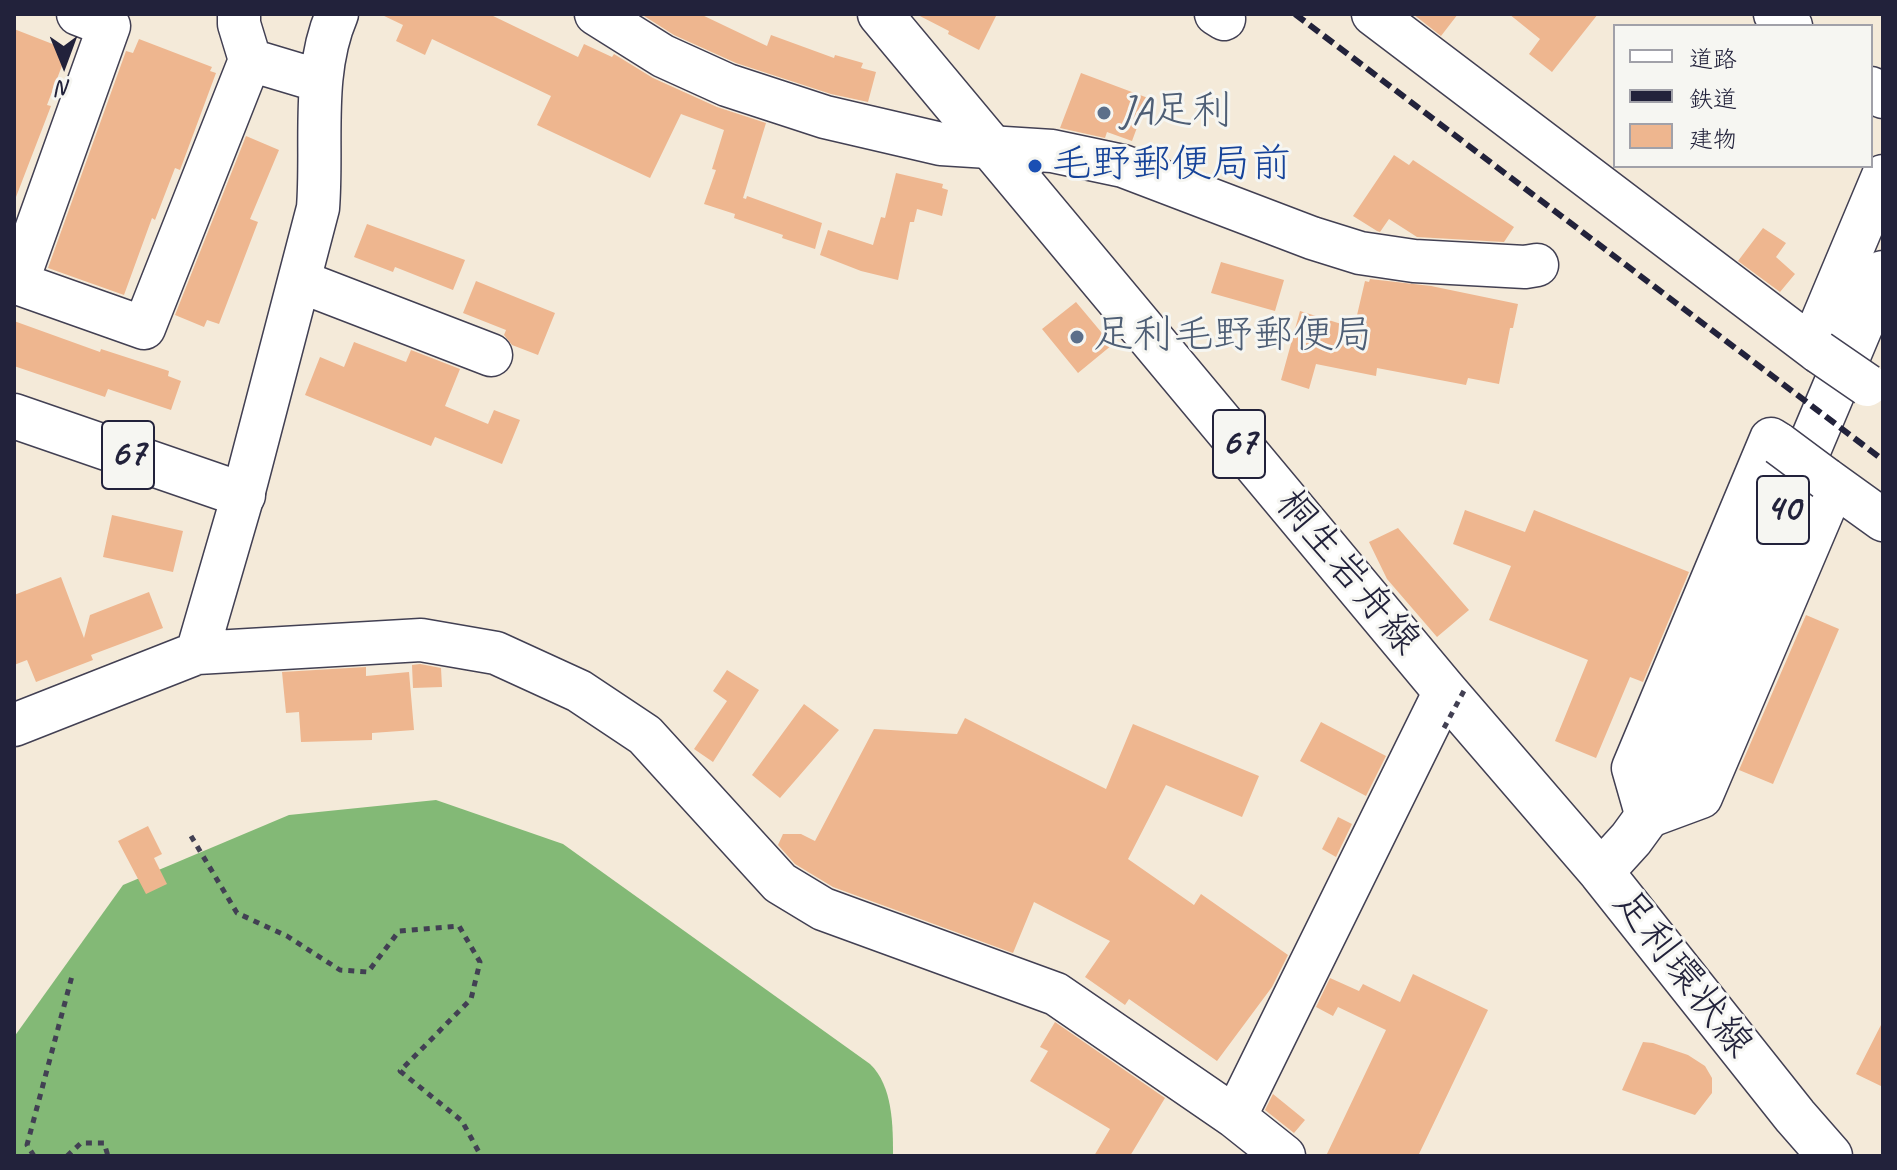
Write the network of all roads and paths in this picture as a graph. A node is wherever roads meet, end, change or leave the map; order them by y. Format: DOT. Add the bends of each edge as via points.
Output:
graph roads {
  1 [pos="78,14"];
  2 [pos="239,14"];
  3 [pos="337,14"];
  4 [pos="596,14"];
  5 [pos="880,14"];
  6 [pos="1373,14"];
  7 [pos="250,60"];
  8 [pos="320,81"];
  9 [pos="991,147"];
  10 [pos="1883,176"];
  11 [pos="1537,265"];
  12 [pos="1883,273"];
  13 [pos="299,281"];
  14 [pos="16,283"];
  15 [pos="1816,348"];
  16 [pos="491,355"];
  17 [pos="1877,387"];
  18 [pos="14,416"];
  19 [pos="1830,482"];
  20 [pos="243,495"];
  21 [pos="1883,520"];
  22 [pos="197,653"];
  23 [pos="1452,702"];
  24 [pos="14,725"];
  25 [pos="1647,817"];
  26 [pos="191,836"];
  27 [pos="1601,872"];
  28 [pos="72,976"];
  29 [pos="1235,1117"];
  30 [pos="34,1156"];
  31 [pos="67,1156"];
  32 [pos="108,1156"];
  33 [pos="481,1156"];
  34 [pos="1284,1156"];
  35 [pos="1830,1156"];
  1 -- 14 [label="street" via="109,26"];
  2 -- 7 [label="street"];
  3 -- 8 [label="street"];
  4 -- 9 [label="street" via="663,56 727,85 825,117 941,144"];
  5 -- 9 [label="main road, 桐生岩舟線 / 67"];
  6 -- 15 [label="street"];
  7 -- 8 [label="street"];
  7 -- 14 [label="street" via="144,328"];
  8 -- 13 [label="street" via="318,208"];
  9 -- 11 [label="street" via="1052,151 1123,166 1360,253 1414,261"];
  9 -- 23 [label="main road, 桐生岩舟線 / 67"];
  10 -- 15 [label="street"];
  12 -- 25 [label="main road, 足利環状線 / 40" via="1683,747"];
  13 -- 16 [label="street"];
  13 -- 20 [label="street"];
  15 -- 17 [label="street, bridge"];
  18 -- 20 [label="main road, 67"];
  19 -- 21 [label="street"];
  19 -- 25 [label="street" via="1701,797"];
  19 -- 25 [label="street, bridge" via="1771,439 1633,768"];
  20 -- 22 [label="street"];
  22 -- 24 [label="street"];
  22 -- 29 [label="street" via="421,640 496,653 579,691 645,735 780,883 823,909 1056,994"];
  23 -- 27 [label="main road, 桐生岩舟線 / 67"];
  23 -- 29 [label="street"];
  25 -- 27 [label="main road, 足利環状線 / 40"];
  26 -- 33 [label="path" via="237,913 287,936 340,970 368,972 399,931 459,926 480,962 471,999 400,1071 462,1121"];
  27 -- 35 [label="main road, 足利環状線"];
  28 -- 30 [label="path" via="27,1145"];
  29 -- 34 [label="street"];
  31 -- 32 [label="path" via="81,1143 104,1143"];
}
